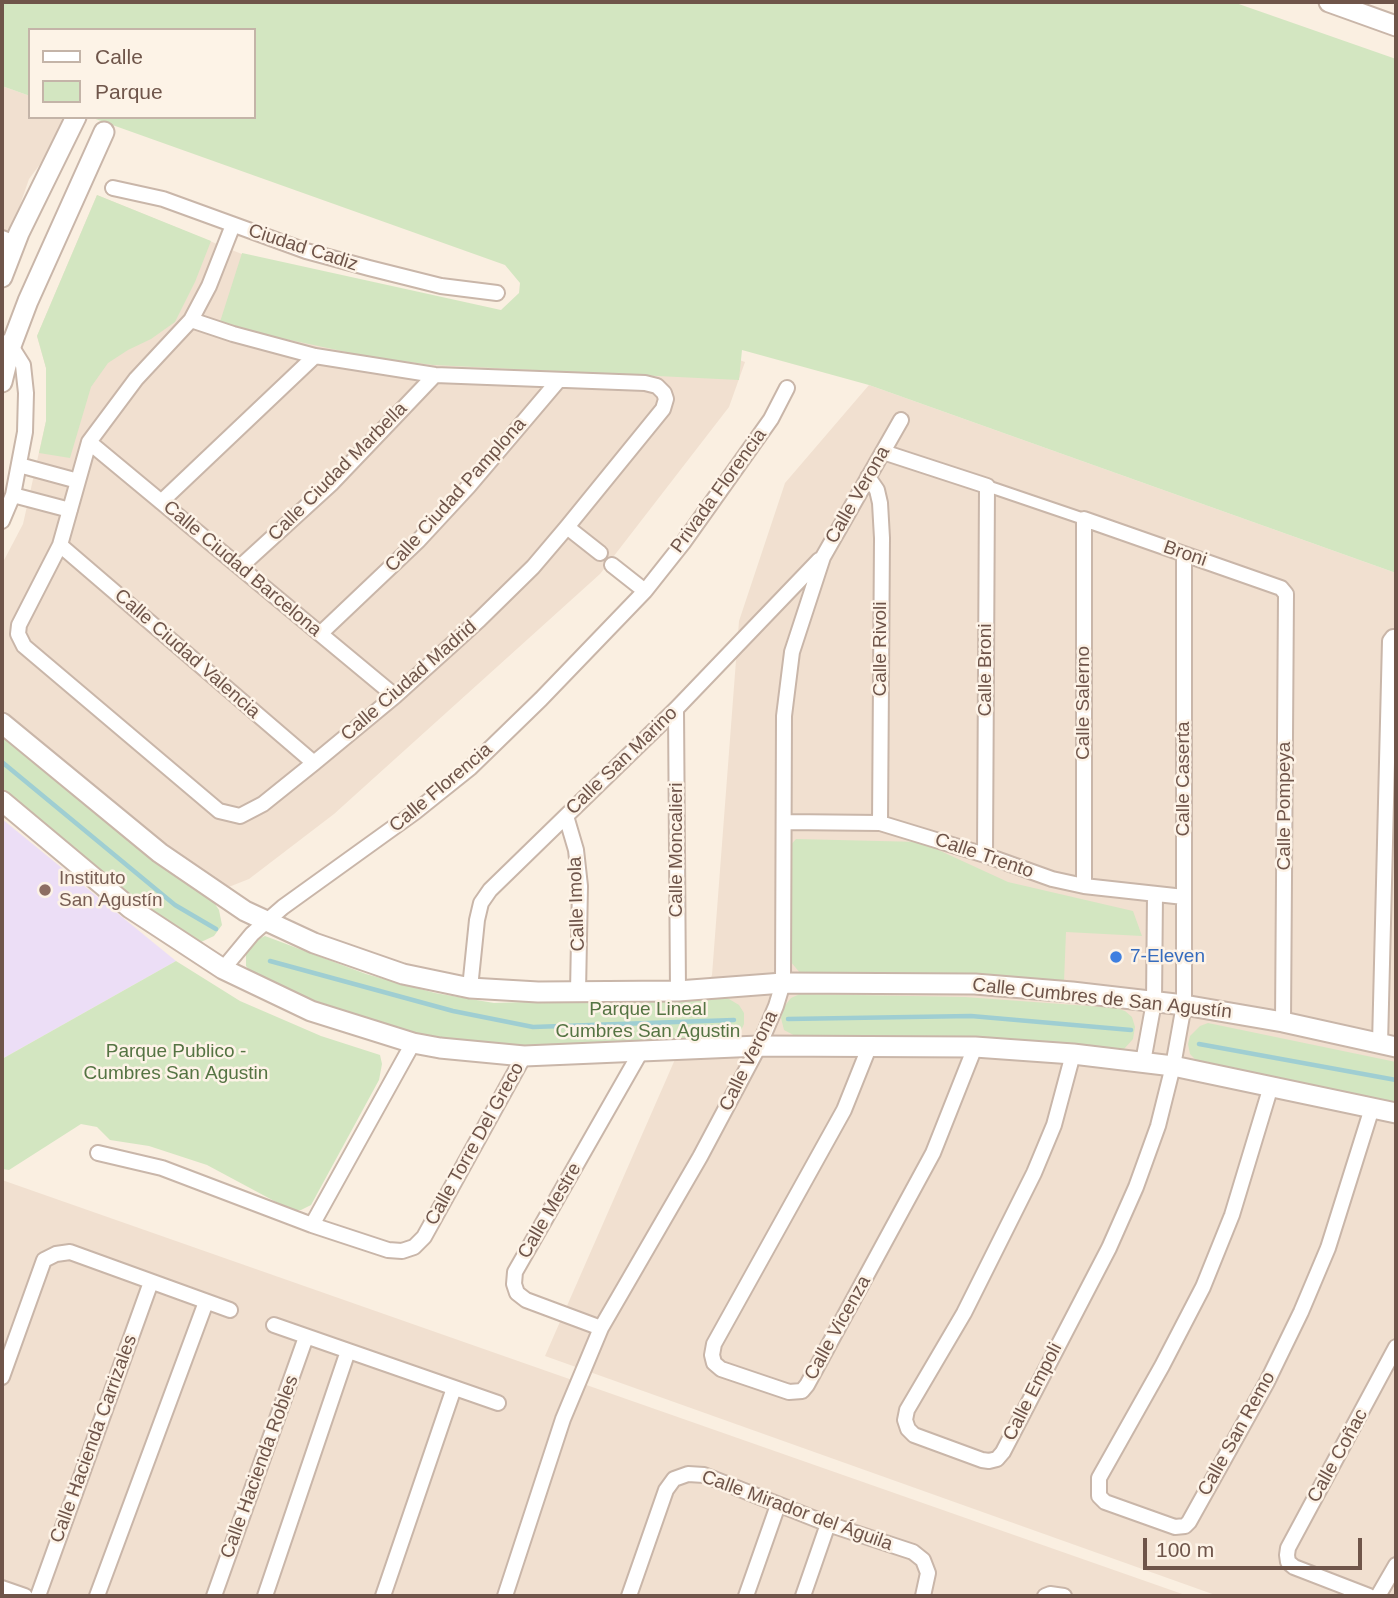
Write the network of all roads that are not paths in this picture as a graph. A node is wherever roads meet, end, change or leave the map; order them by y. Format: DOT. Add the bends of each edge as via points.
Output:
graph roads {
  1 [pos="1329,2"];
  2 [pos="1396,26"];
  3 [pos="75,119"];
  4 [pos="104,132"];
  5 [pos="48,174"];
  6 [pos="78,187"];
  7 [pos="113,188"];
  8 [pos="233,225"];
  9 [pos="9,240"];
  10 [pos="3,268"];
  11 [pos="496,293"];
  12 [pos="191,320"];
  13 [pos="6,344"];
  14 [pos="315,356"];
  15 [pos="435,375"];
  16 [pos="558,381"];
  17 [pos="2,382"];
  18 [pos="787,388"];
  19 [pos="901,421"];
  20 [pos="89,442"];
  21 [pos="883,452"];
  22 [pos="19,465"];
  23 [pos="868,478"];
  24 [pos="78,481"];
  25 [pos="987,486"];
  26 [pos="13,495"];
  27 [pos="161,502"];
  28 [pos="70,510"];
  29 [pos="1084,519"];
  30 [pos="2,521"];
  31 [pos="567,527"];
  32 [pos="60,545"];
  33 [pos="600,553"];
  34 [pos="1184,554"];
  35 [pos="823,557"];
  36 [pos="612,565"];
  37 [pos="240,567"];
  38 [pos="645,591"];
  39 [pos="1284,591"];
  40 [pos="320,634"];
  41 [pos="1396,637"];
  42 [pos="395,696"];
  43 [pos="676,709"];
  44 [pos="2,723"];
  45 [pos="314,763"];
  46 [pos="2,801"];
  47 [pos="566,816"];
  48 [pos="785,822"];
  49 [pos="880,824"];
  50 [pos="985,855"];
  51 [pos="1084,886"];
  52 [pos="1155,894"];
  53 [pos="1184,897"];
  54 [pos="266,922"];
  55 [pos="223,968"];
  56 [pos="783,984"];
  57 [pos="470,988"];
  58 [pos="678,991"];
  59 [pos="578,992"];
  60 [pos="1154,1002"];
  61 [pos="1184,1005"];
  62 [pos="1283,1022"];
  63 [pos="413,1043"];
  64 [pos="870,1045"];
  65 [pos="759,1046"];
  66 [pos="1388,1046"];
  67 [pos="975,1047"];
  68 [pos="640,1053"];
  69 [pos="1073,1054"];
  70 [pos="524,1056"];
  71 [pos="1143,1062"];
  72 [pos="1173,1066"];
  73 [pos="1271,1086"];
  74 [pos="1372,1108"];
  75 [pos="1396,1113"];
  76 [pos="98,1153"];
  77 [pos="312,1225"];
  78 [pos="151,1282"];
  79 [pos="206,1302"];
  80 [pos="230,1310"];
  81 [pos="274,1325"];
  82 [pos="601,1328"];
  83 [pos="306,1337"];
  84 [pos="1396,1347"];
  85 [pos="348,1351"];
  86 [pos="2,1377"];
  87 [pos="454,1388"];
  88 [pos="498,1403"];
  89 [pos="778,1505"];
  90 [pos="828,1524"];
  91 [pos="1396,1565"];
  92 [pos="2,1588"];
  93 [pos="25,1596"];
  94 [pos="38,1596"];
  95 [pos="97,1596"];
  96 [pos="214,1596"];
  97 [pos="265,1596"];
  98 [pos="383,1596"];
  99 [pos="505,1596"];
  100 [pos="629,1596"];
  101 [pos="746,1596"];
  102 [pos="803,1596"];
  103 [pos="923,1596"];
  104 [pos="1045,1596"];
  105 [pos="1064,1596"];
  106 [pos="1369,1596"];
  107 [pos="1378,1596"];
  1 -- 2 [label="street"];
  3 -- 5 [label="street"];
  4 -- 6 [label="street"];
  5 -- 6 [label="street"];
  5 -- 9 [label="street"];
  6 -- 13 [label="street"];
  7 -- 8 [label="street, Ciudad Cadiz" via="163,199"];
  8 -- 11 [label="street, Ciudad Cadiz" via="369,268 441,286"];
  8 -- 12 [label="street, Calle Ciudad Madrid"];
  9 -- 10 [label="street"];
  12 -- 14 [label="street, Calle Ciudad Madrid"];
  12 -- 20 [label="street, Calle Ciudad Madrid" via="135,379"];
  13 -- 17 [label="street"];
  13 -- 22 [label="street" via="23,365 25,432"];
  14 -- 15 [label="street, Calle Ciudad Madrid"];
  14 -- 27 [label="street"];
  15 -- 16 [label="street, Calle Ciudad Madrid"];
  15 -- 37 [label="street, Calle Ciudad Marbella" via="332,483"];
  16 -- 31 [label="street, Calle Ciudad Madrid" via="645,383 657,386 666,399 663,409"];
  16 -- 40 [label="street, Calle Ciudad Pamplona" via="418,541"];
  18 -- 38 [label="street, Privada Florencia" via="771,419"];
  19 -- 21 [label="street, Calle Verona"];
  20 -- 24 [label="street, Calle Ciudad Madrid"];
  20 -- 27 [label="street, Calle Ciudad Barcelona"];
  21 -- 23 [label="street, Calle Verona"];
  21 -- 25 [label="street"];
  22 -- 24 [label="street"];
  22 -- 26 [label="street"];
  23 -- 35 [label="street, Calle Verona"];
  23 -- 49 [label="street, Calle Rivoli" via="880,502 882,538"];
  24 -- 28 [label="street, Calle Ciudad Madrid"];
  25 -- 29 [label="street"];
  25 -- 50 [label="street, Calle Broni"];
  26 -- 28 [label="street"];
  26 -- 30 [label="street"];
  27 -- 37 [label="street, Calle Ciudad Barcelona"];
  28 -- 32 [label="street, Calle Ciudad Madrid"];
  29 -- 34 [label="street, Broni"];
  29 -- 51 [label="street, Calle Salerno"];
  31 -- 33 [label="street"];
  31 -- 42 [label="street, Calle Ciudad Madrid" via="533,567"];
  32 -- 45 [label="street, Calle Ciudad Valencia"];
  32 -- 45 [label="street, Calle Ciudad Madrid" via="19,625 24,646 219,811 240,816 249,813"];
  34 -- 39 [label="street, Broni"];
  34 -- 53 [label="street, Calle Caserta"];
  35 -- 43 [label="street, Calle San Marino"];
  35 -- 48 [label="street, Calle Verona" via="792,652 784,716"];
  36 -- 38 [label="street"];
  37 -- 40 [label="street, Calle Ciudad Barcelona"];
  38 -- 54 [label="street, Calle Florencia" via="470,768"];
  39 -- 62 [label="street, Calle Pompeya"];
  40 -- 42 [label="street, Calle Ciudad Barcelona"];
  41 -- 66 [label="street" via="1390,640"];
  42 -- 45 [label="street, Calle Ciudad Madrid"];
  43 -- 47 [label="street, Calle San Marino"];
  43 -- 58 [label="street, Calle Moncalieri"];
  44 -- 54 [label="street, Calle Cumbres de San Agustín" via="160,853"];
  46 -- 55 [label="street" via="130,908"];
  47 -- 57 [label="street, Calle San Marino" via="481,903"];
  47 -- 59 [label="street, Calle Imola" via="580,886"];
  48 -- 49 [label="street, Calle Trento"];
  48 -- 56 [label="street, Calle Verona"];
  49 -- 50 [label="street, Calle Trento"];
  50 -- 51 [label="street, Calle Trento"];
  51 -- 52 [label="street, Calle Trento"];
  52 -- 53 [label="street, Calle Trento"];
  52 -- 60 [label="street"];
  53 -- 61 [label="street, Calle Caserta"];
  54 -- 55 [label="street, Calle Florencia"];
  54 -- 57 [label="street, Calle Cumbres de San Agustín" via="403,974"];
  55 -- 63 [label="street" via="311,1011"];
  56 -- 58 [label="street, Calle Cumbres de San Agustín"];
  56 -- 60 [label="street, Calle Cumbres de San Agustín" via="975,984"];
  56 -- 65 [label="street, Calle Verona"];
  57 -- 59 [label="street, Calle Cumbres de San Agustín"];
  58 -- 59 [label="street, Calle Cumbres de San Agustín"];
  60 -- 61 [label="street, Calle Cumbres de San Agustín"];
  60 -- 71 [label="street"];
  61 -- 62 [label="street, Calle Cumbres de San Agustín"];
  61 -- 72 [label="street, Calle Empoli"];
  62 -- 66 [label="street, Calle Cumbres de San Agustín"];
  63 -- 70 [label="street"];
  63 -- 77 [label="street"];
  64 -- 65 [label="street"];
  64 -- 67 [label="street"];
  64 -- 67 [label="street, Calle Vicenza" via="844,1110 714,1344 714,1363 721,1369 789,1392 802,1391 807,1385 933,1153"];
  65 -- 68 [label="street"];
  65 -- 82 [label="street, Calle Verona"];
  67 -- 69 [label="street"];
  68 -- 70 [label="street"];
  68 -- 82 [label="street, Calle Mestre" via="515,1272 517,1293 526,1300"];
  69 -- 71 [label="street"];
  69 -- 72 [label="street, Calle Empoli" via="1054,1125 1034,1173 964,1313 907,1410 905,1420 914,1434 982,1460 997,1459 1003,1452 1109,1248 1158,1126"];
  70 -- 77 [label="street, Calle Torre Del Greco" via="424,1237 414,1247 388,1250"];
  71 -- 72 [label="street"];
  72 -- 73 [label="street"];
  73 -- 74 [label="street"];
  73 -- 74 [label="street, Calle San Remo" via="1232,1215 1203,1287 1099,1478 1099,1496 1105,1502 1175,1527 1189,1522 1301,1312 1328,1248"];
  74 -- 75 [label="street"];
  76 -- 77 [label="street, Calle Torre Del Greco" via="162,1167"];
  78 -- 79 [label="street"];
  78 -- 86 [label="street" via="70,1252 44,1260"];
  78 -- 94 [label="street, Calle Hacienda Carrizales"];
  79 -- 80 [label="street"];
  79 -- 95 [label="street"];
  81 -- 83 [label="street"];
  82 -- 99 [label="street, Calle Verona" via="563,1419"];
  83 -- 85 [label="street"];
  83 -- 96 [label="street, Calle Hacienda Robles"];
  84 -- 106 [label="street, Calle Coñac" via="1287,1555 1294,1567"];
  85 -- 87 [label="street"];
  85 -- 97 [label="street"];
  87 -- 88 [label="street"];
  87 -- 98 [label="street"];
  89 -- 90 [label="street, Calle Mirador del Águila"];
  89 -- 100 [label="street, Calle Mirador del Águila" via="704,1475 674,1479 666,1490"];
  89 -- 101 [label="street"];
  90 -- 102 [label="street"];
  90 -- 103 [label="street, Calle Mirador del Águila" via="914,1552 928,1573"];
  91 -- 107 [label="street"];
  92 -- 93 [label="street"];
  104 -- 105 [label="street"];
}
